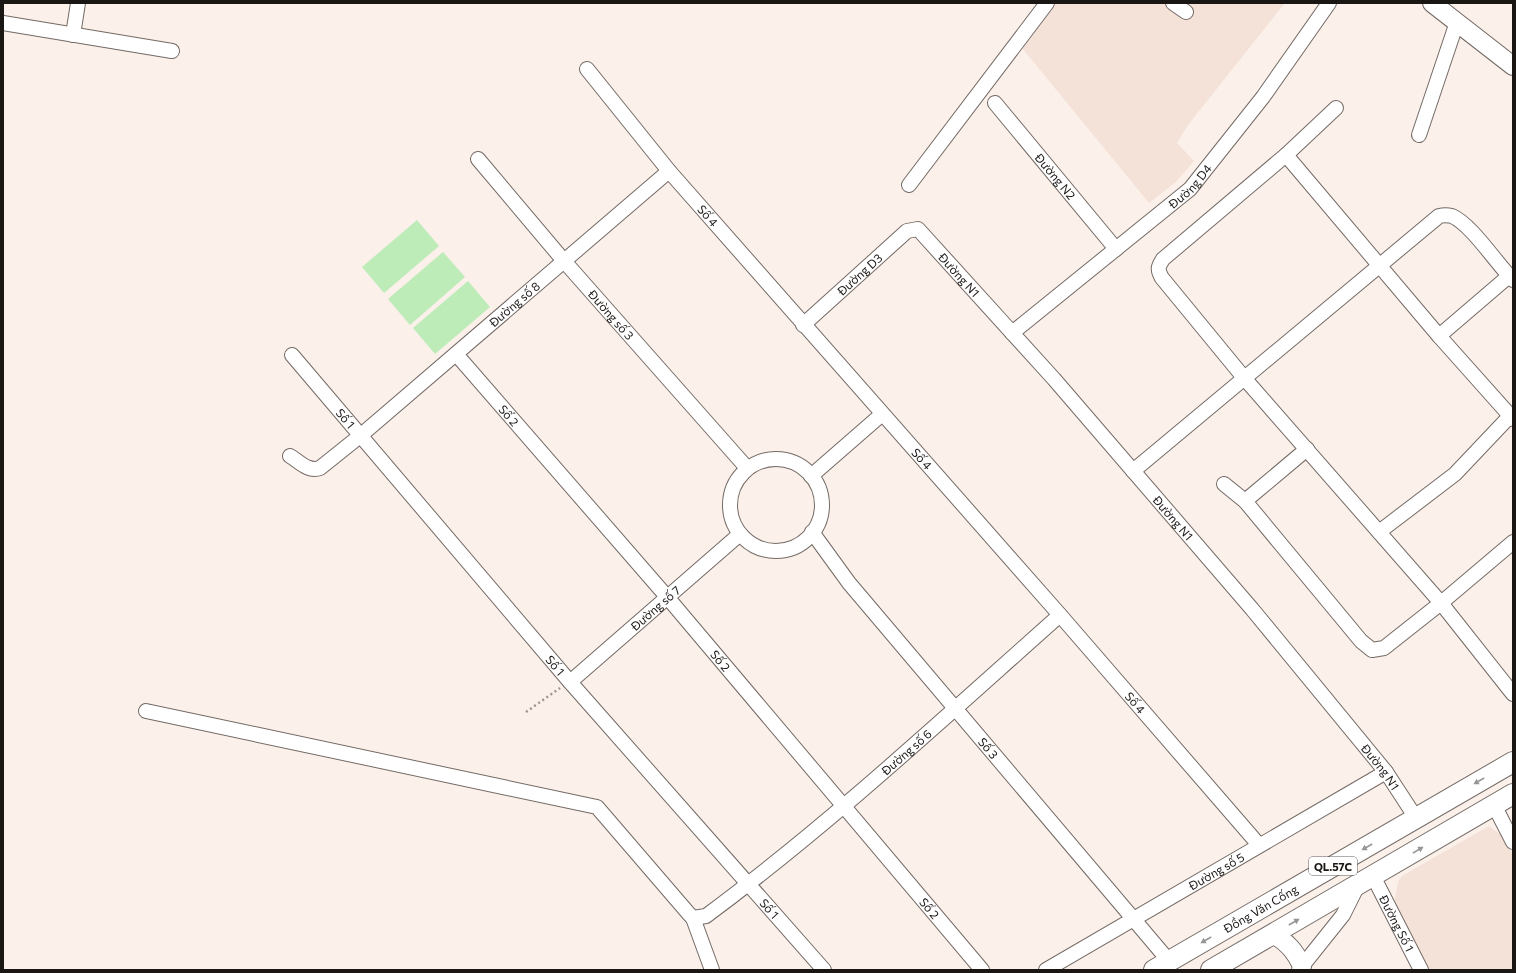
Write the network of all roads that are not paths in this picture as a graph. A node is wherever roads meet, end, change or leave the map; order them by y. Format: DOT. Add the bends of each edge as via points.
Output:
graph roads {
  1 [pos="78,3"];
  2 [pos="1047,3"];
  3 [pos="1173,3"];
  4 [pos="1329,3"];
  5 [pos="1432,3"];
  6 [pos="1186,12"];
  7 [pos="1456,22"];
  8 [pos="3,23"];
  9 [pos="73,35"];
  10 [pos="172,51"];
  11 [pos="1513,65"];
  12 [pos="587,70"];
  13 [pos="995,103"];
  14 [pos="1336,108"];
  15 [pos="1419,135"];
  16 [pos="1286,155"];
  17 [pos="478,159"];
  18 [pos="669,171"];
  19 [pos="909,185"];
  20 [pos="918,229"];
  21 [pos="1116,249"];
  22 [pos="564,262"];
  23 [pos="1379,265"];
  24 [pos="1511,278"];
  25 [pos="803,325"];
  26 [pos="1012,333"];
  27 [pos="1439,336"];
  28 [pos="456,354"];
  29 [pos="292,355"];
  30 [pos="1245,379"];
  31 [pos="881,415"];
  32 [pos="1511,418"];
  33 [pos="360,436"];
  34 [pos="1307,449"];
  35 [pos="290,456"];
  36 [pos="748,468"];
  37 [pos="1133,471"];
  38 [pos="811,476"];
  39 [pos="1224,484"];
  40 [pos="1245,501"];
  41 [pos="812,532"];
  42 [pos="1379,532"];
  43 [pos="740,534"];
  44 [pos="1513,542"];
  45 [pos="668,598"];
  46 [pos="1441,603"];
  47 [pos="1060,615"];
  48 [pos="570,682"];
  49 [pos="1513,694"];
  50 [pos="956,708"];
  51 [pos="146,711"];
  52 [pos="1513,762"];
  53 [pos="1386,772"];
  54 [pos="1513,794"];
  55 [pos="1494,805"];
  56 [pos="844,806"];
  57 [pos="1416,818"];
  58 [pos="1513,842"];
  59 [pos="1259,845"];
  60 [pos="1366,881"];
  61 [pos="749,885"];
  62 [pos="693,918"];
  63 [pos="1132,918"];
  64 [pos="1273,934"];
  65 [pos="1161,966"];
  66 [pos="1300,968"];
  67 [pos="712,970"];
  68 [pos="824,970"];
  69 [pos="982,970"];
  70 [pos="1046,970"];
  71 [pos="1211,970"];
  72 [pos="1421,970"];
  1 -- 9 [label="street"];
  2 -- 19 [label="street"];
  3 -- 6 [label="street"];
  4 -- 21 [label="street, Đường D4" via="1263,97 1190,189"];
  5 -- 7 [label="main road"];
  7 -- 11 [label="main road"];
  7 -- 15 [label="street"];
  8 -- 9 [label="street"];
  9 -- 10 [label="street"];
  12 -- 18 [label="street, Số 4"];
  13 -- 21 [label="street, Đường N2"];
  14 -- 16 [label="street"];
  16 -- 23 [label="street"];
  16 -- 30 [label="street" via="1163,259 1158,266 1162,278"];
  17 -- 22 [label="street, Đường số 3"];
  18 -- 22 [label="street, Đường số 8"];
  18 -- 25 [label="street, Số 4"];
  20 -- 25 [label="street, Đường D3" via="907,231"];
  20 -- 26 [label="street, Đường N1"];
  21 -- 26 [label="street, Đường D4"];
  22 -- 28 [label="street, Đường số 8"];
  22 -- 36 [label="street, Đường số 3"];
  23 -- 24 [label="street" via="1433,220 1446,215 1458,220"];
  23 -- 27 [label="street"];
  23 -- 30 [label="street"];
  24 -- 27 [label="street"];
  25 -- 31 [label="street, Số 4"];
  26 -- 37 [label="street, Đường N1"];
  27 -- 32 [label="street"];
  28 -- 33 [label="street, Đường số 8"];
  28 -- 45 [label="street, Số 2"];
  29 -- 33 [label="street, Số 1"];
  30 -- 34 [label="street"];
  30 -- 37 [label="street"];
  31 -- 38 [label="street"];
  31 -- 47 [label="street, Số 4"];
  32 -- 42 [label="street" via="1455,474"];
  33 -- 35 [label="street, Đường số 8" via="314,470"];
  33 -- 48 [label="street, Số 1"];
  34 -- 40 [label="street"];
  34 -- 42 [label="street"];
  36 -- 38 [label="street" via="769,459 781,459 803,468"];
  36 -- 43 [label="street" via="738,479 732,492 730,507 733,521"];
  37 -- 53 [label="street, Đường N1" via="1252,609"];
  38 -- 41 [label="street" via="820,494 821,514"];
  39 -- 40 [label="street"];
  40 -- 46 [label="street" via="1361,641 1372,650 1384,648"];
  41 -- 43 [label="street" via="800,544 785,550 768,550 753,544"];
  41 -- 50 [label="street, Số 3" via="849,583"];
  42 -- 46 [label="street"];
  43 -- 45 [label="street, Đường số 7"];
  44 -- 46 [label="street"];
  45 -- 48 [label="street, Đường số 7"];
  45 -- 56 [label="street, Số 2"];
  46 -- 49 [label="street"];
  47 -- 50 [label="street, Đường số 6"];
  47 -- 59 [label="street, Số 4"];
  48 -- 61 [label="street, Số 1"];
  50 -- 56 [label="street, Đường số 6"];
  50 -- 63 [label="street, Số 3"];
  51 -- 62 [label="street" via="597,807"];
  52 -- 57 [label="highway, Đồng Văn Cống / QL.57C, one-way"];
  53 -- 57 [label="street, Đường N1"];
  53 -- 59 [label="street, Đường số 5"];
  54 -- 55 [label="highway, QL.57C"];
  55 -- 58 [label="street"];
  60 -- 55 [label="highway, QL.57C, one-way"];
  56 -- 61 [label="street, Đường số 6"];
  56 -- 69 [label="street, Số 2"];
  57 -- 65 [label="highway, Đồng Văn Cống / QL.57C, one-way"];
  59 -- 63 [label="street, Đường số 5"];
  64 -- 60 [label="highway, QL.57C, one-way"];
  60 -- 66 [label="street" via="1343,915"];
  60 -- 72 [label="street, Đường Số 1"];
  61 -- 62 [label="street, Đường số 6" via="706,916"];
  61 -- 68 [label="street, Số 1"];
  62 -- 67 [label="street"];
  63 -- 65 [label="street, Số 3"];
  63 -- 70 [label="street, Đường số 5"];
  64 -- 66 [label="main road" via="1289,946"];
  64 -- 71 [label="highway, QL.57C"];
}
